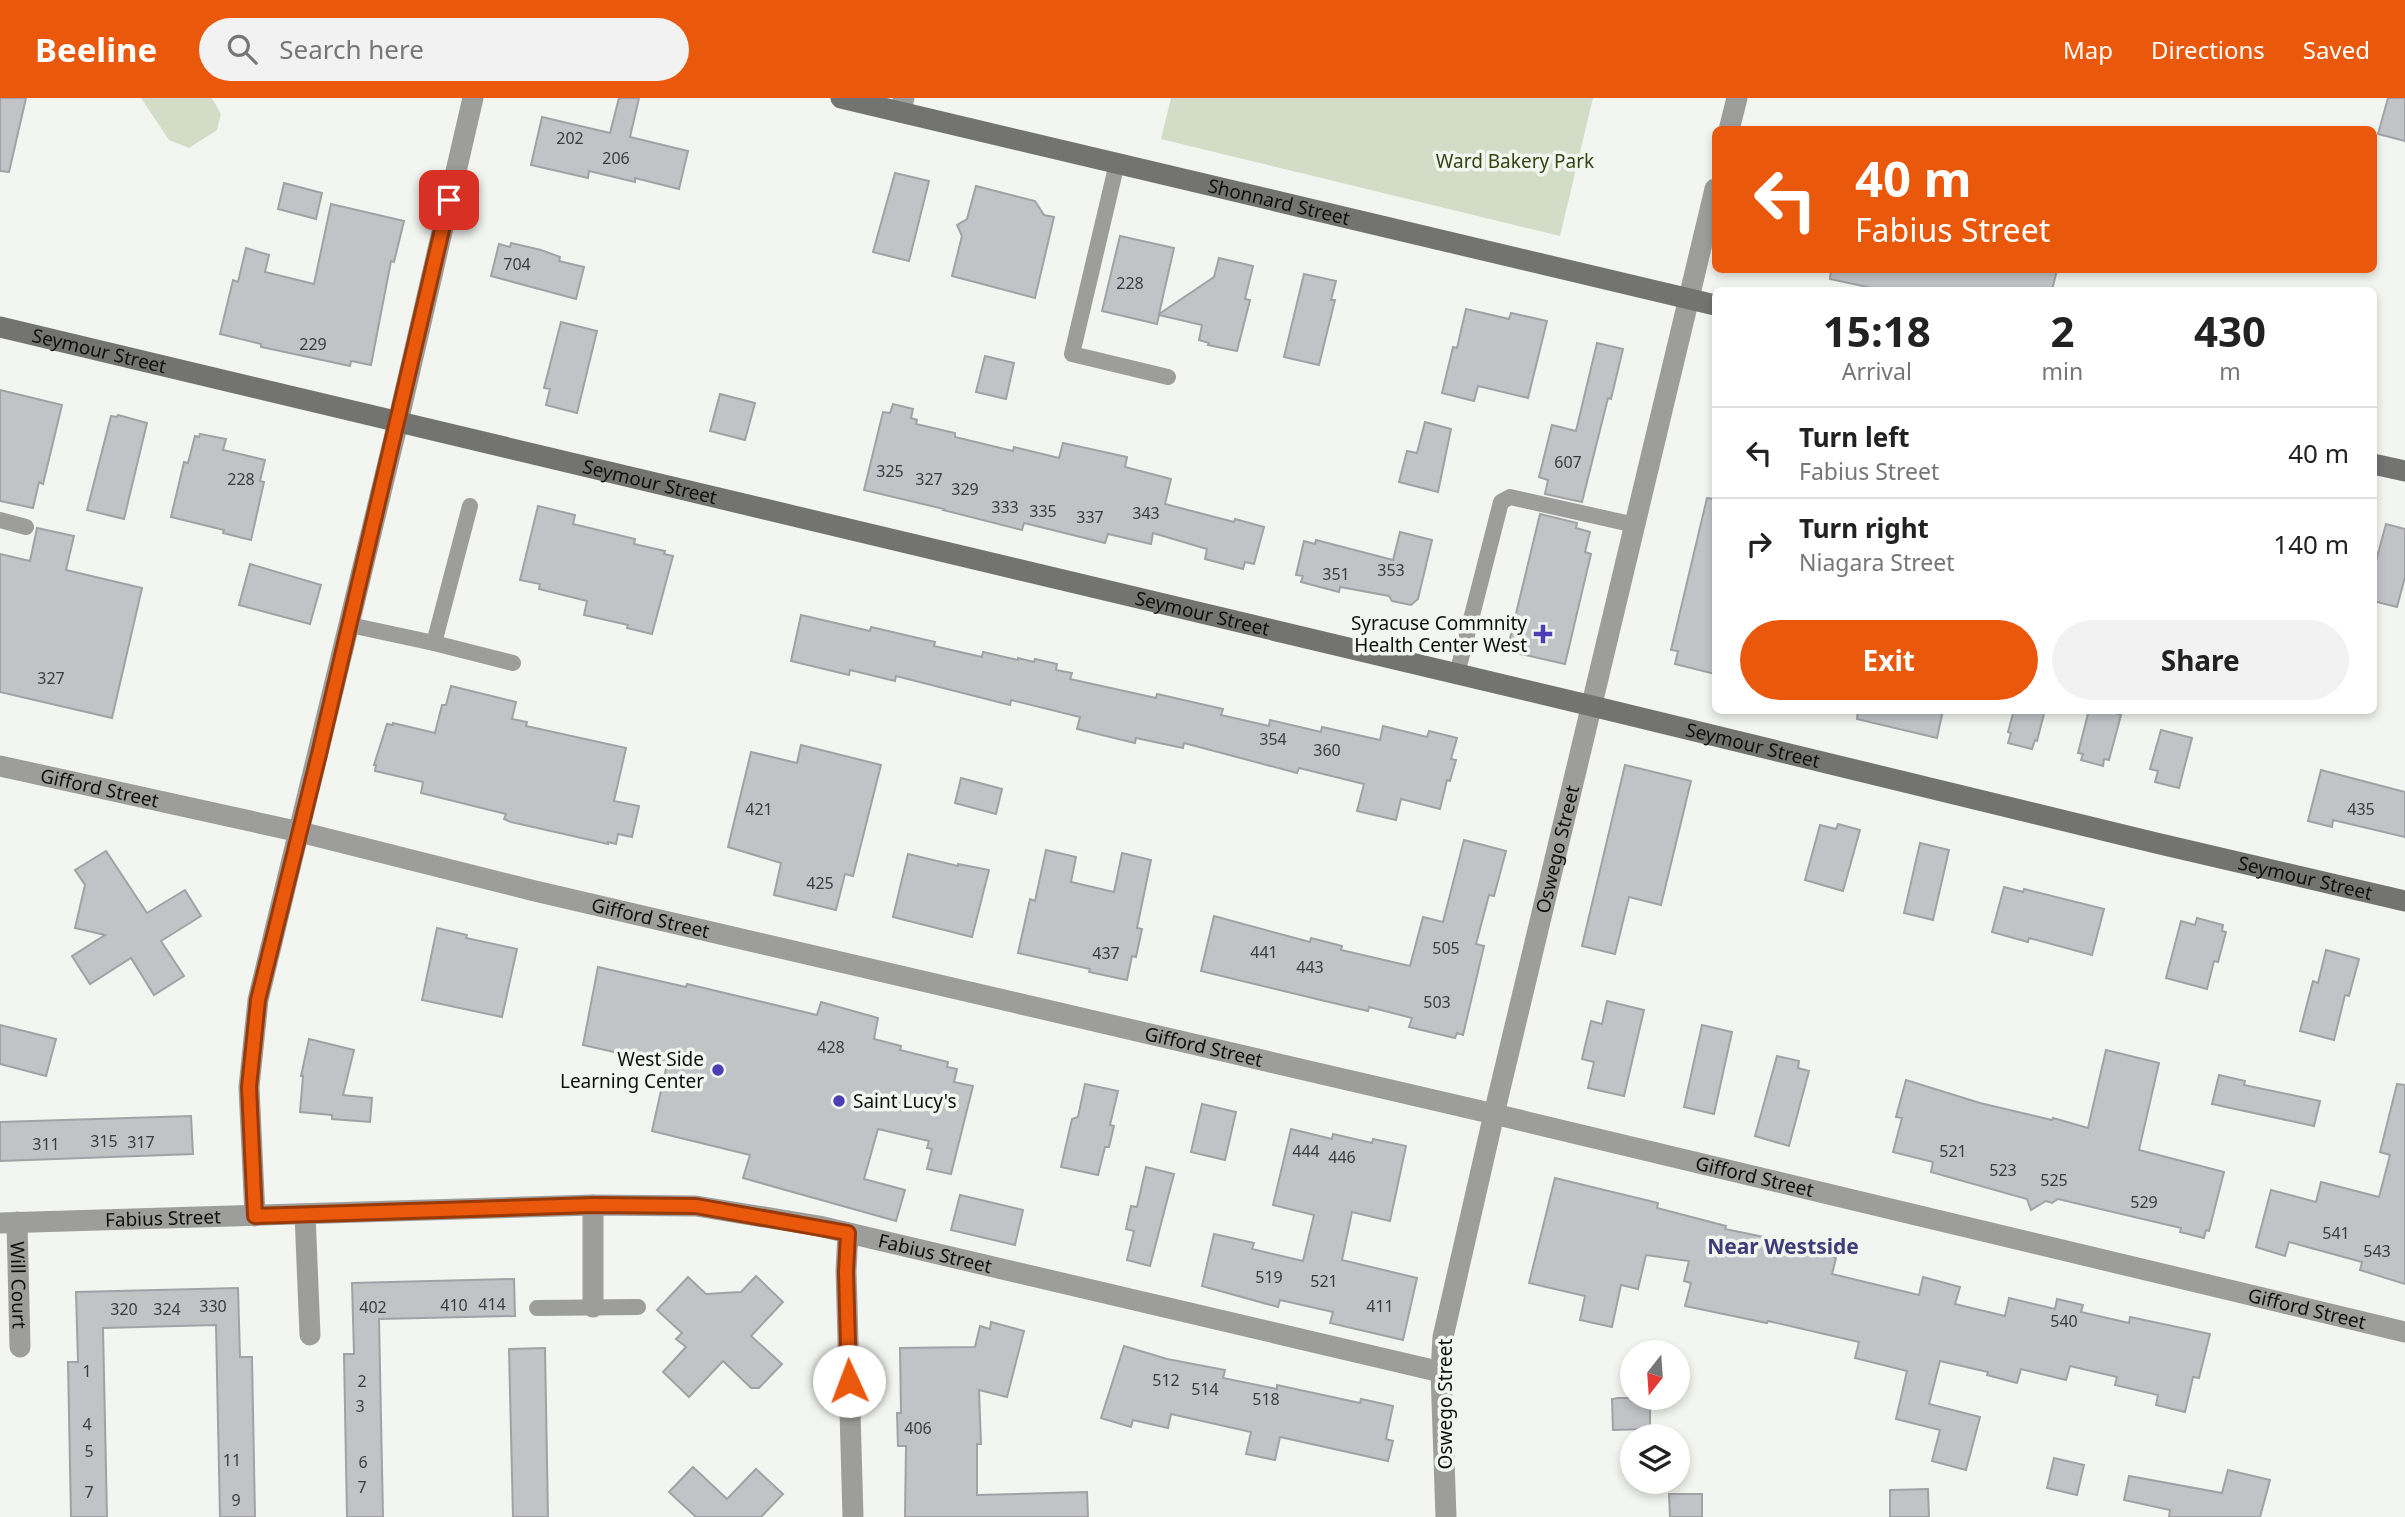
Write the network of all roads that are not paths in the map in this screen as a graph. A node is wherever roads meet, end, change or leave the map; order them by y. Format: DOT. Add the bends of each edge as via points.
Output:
graph roads {
  1 [pos="473,98"];
  2 [pos="841,98"];
  3 [pos="1737,98"];
  4 [pos="902,105"];
  5 [pos="1730,126"];
  6 [pos="1117,163"];
  7 [pos="1712,202"];
  8 [pos="1689,298"];
  9 [pos="1712,304"];
  10 [pos="0,327"];
  11 [pos="1168,377"];
  12 [pos="398,422"];
  13 [pos="2377,465"];
  14 [pos="2405,471"];
  15 [pos="470,506"];
  16 [pos="0,520"];
  17 [pos="1635,525"];
  18 [pos="26,527"];
  19 [pos="350,625"];
  20 [pos="434,643"];
  21 [pos="513,663"];
  22 [pos="1457,674"];
  23 [pos="1592,706"];
  24 [pos="0,766"];
  25 [pos="300,832"];
  26 [pos="2405,901"];
  27 [pos="1493,1114"];
  28 [pos="593,1205"];
  29 [pos="305,1214"];
  30 [pos="255,1216"];
  31 [pos="9,1222"];
  32 [pos="848,1233"];
  33 [pos="593,1307"];
  34 [pos="638,1307"];
  35 [pos="537,1308"];
  36 [pos="2405,1332"];
  37 [pos="310,1335"];
  38 [pos="20,1347"];
  39 [pos="1441,1372"];
  40 [pos="853,1517"];
  41 [pos="1446,1517"];
  1 -- 12 [label="street"];
  2 -- 4 [label="street, Shonnard Street"];
  3 -- 5 [label="street"];
  4 -- 6 [label="street, Shonnard Street"];
  6 -- 8 [label="street, Shonnard Street"];
  6 -- 11 [label="lane" via="1072,354"];
  7 -- 8 [label="street, Oswego Street"];
  8 -- 9 [label="street, Shonnard Street"];
  8 -- 17 [label="street, Oswego Street"];
  10 -- 12 [label="street, Seymour Street"];
  12 -- 19 [label="street"];
  12 -- 22 [label="street, Seymour Street"];
  13 -- 14 [label="street"];
  15 -- 20 [label="lane"];
  16 -- 18 [label="lane"];
  17 -- 22 [label="lane" via="1510,497 1501,502"];
  17 -- 23 [label="street, Oswego Street"];
  19 -- 20 [label="lane"];
  19 -- 25 [label="street"];
  20 -- 21 [label="lane"];
  22 -- 23 [label="street, Seymour Street"];
  23 -- 26 [label="street, Seymour Street"];
  23 -- 27 [label="street, Oswego Street"];
  24 -- 25 [label="street, Gifford Street"];
  25 -- 27 [label="street, Gifford Street"];
  25 -- 30 [label="street" via="258,1000 249,1087"];
  27 -- 36 [label="street, Gifford Street"];
  27 -- 39 [label="street, Oswego Street" via="1443,1337"];
  28 -- 29 [label="street, Fabius Street"];
  28 -- 32 [label="street, Fabius Street" via="696,1206"];
  28 -- 33 [label="street"];
  29 -- 30 [label="street, Fabius Street"];
  29 -- 37 [label="street"];
  30 -- 31 [label="street, Fabius Street"];
  31 -- 38 [label="street, Will Court"];
  32 -- 39 [label="street, Fabius Street"];
  32 -- 40 [label="street"];
  33 -- 34 [label="lane"];
  33 -- 35 [label="lane"];
  39 -- 41 [label="street, Oswego Street"];
}
